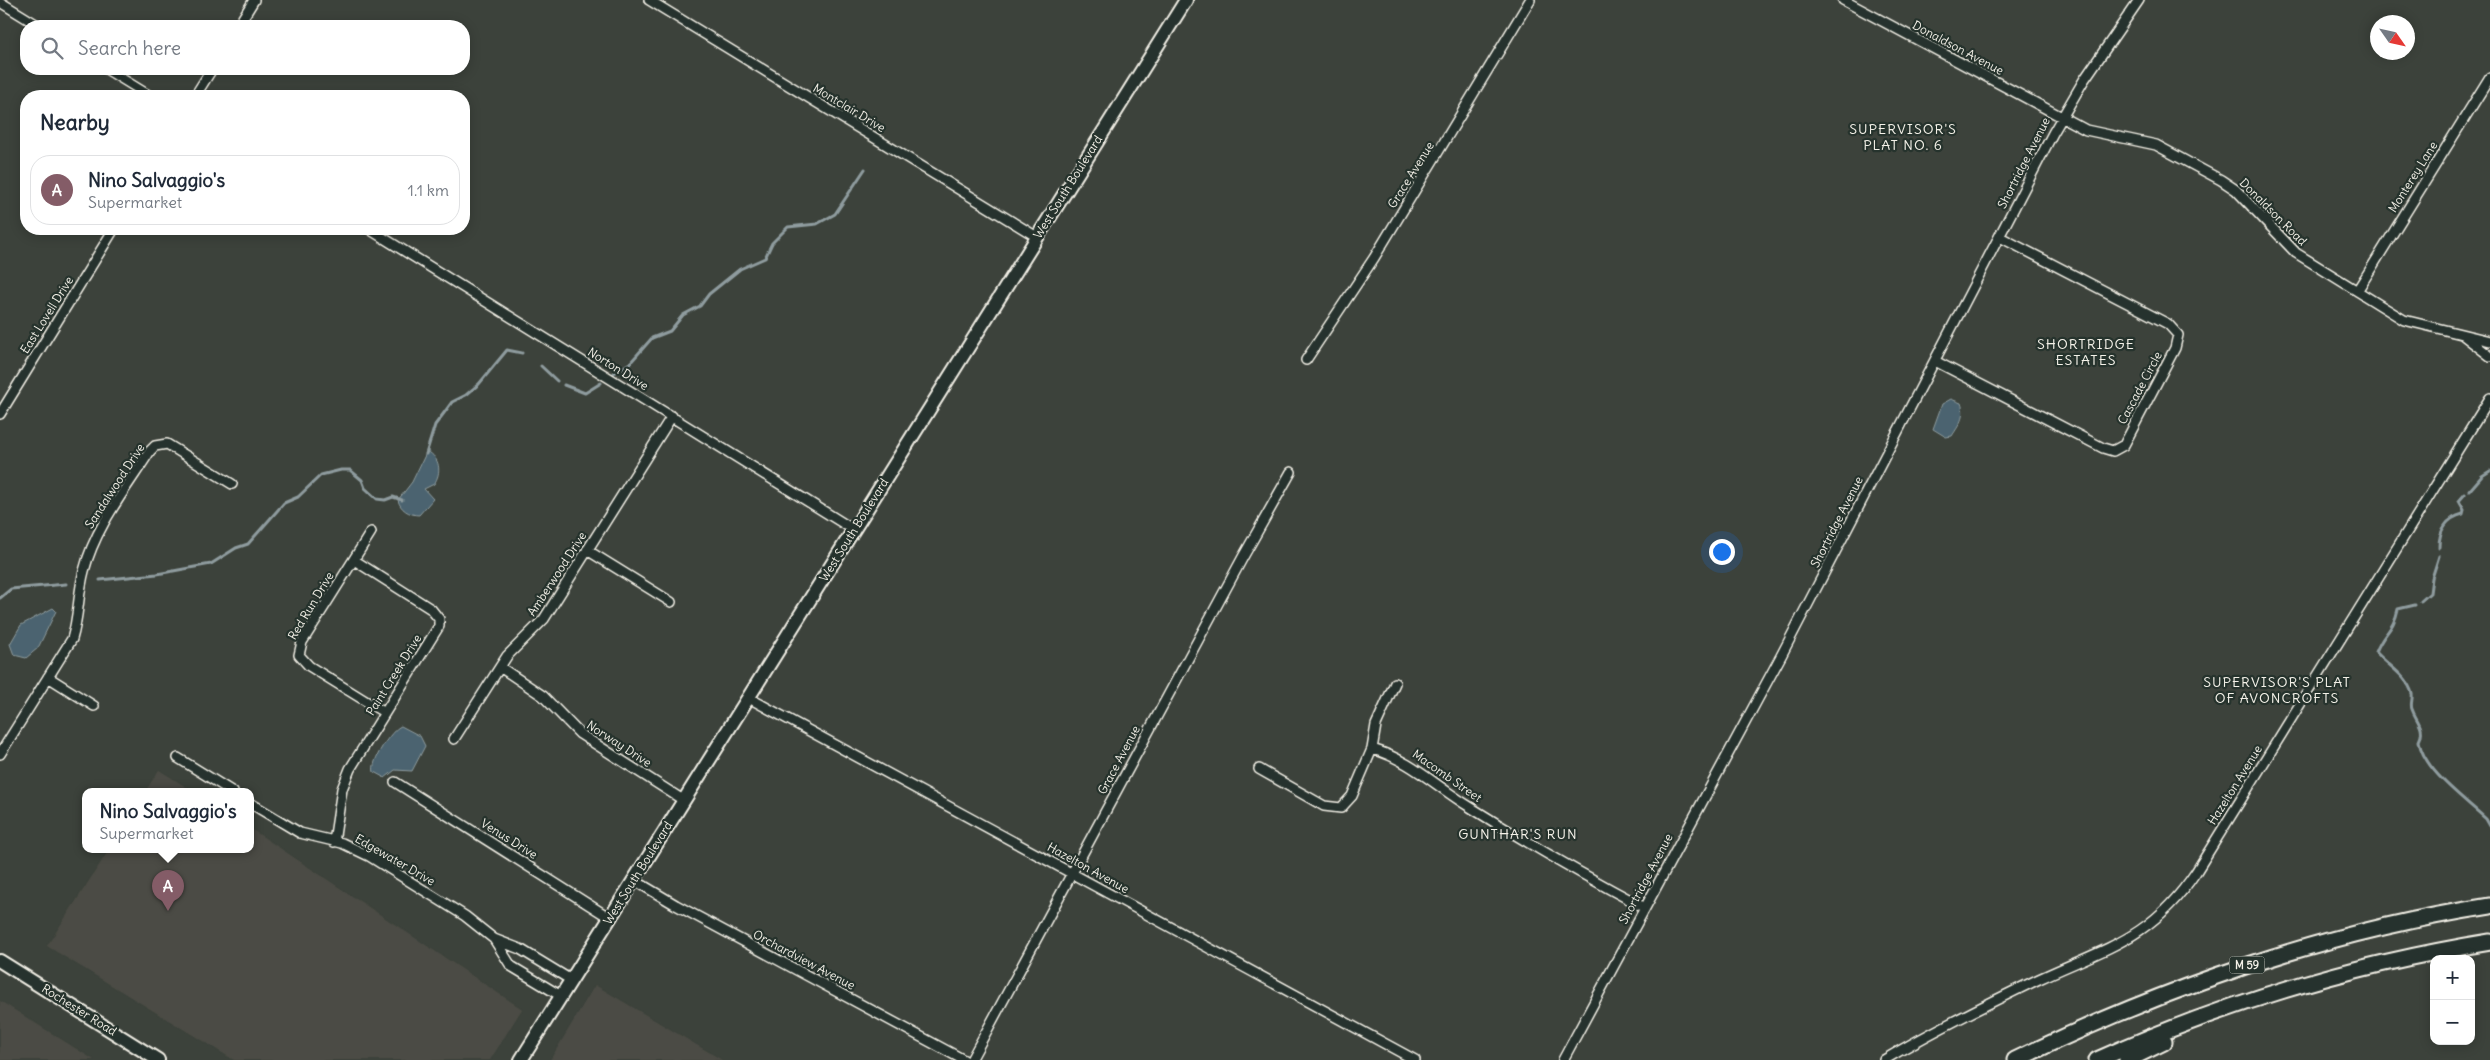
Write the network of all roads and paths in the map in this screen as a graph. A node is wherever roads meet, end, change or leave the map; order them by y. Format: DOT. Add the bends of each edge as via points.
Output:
graph roads {
  1 [pos="254,0"];
  2 [pos="649,0"];
  3 [pos="1186,0"];
  4 [pos="1530,0"];
  5 [pos="1842,0"];
  6 [pos="2139,0"];
  7 [pos="0,2"];
  8 [pos="29,20"];
  9 [pos="242,20"];
  10 [pos="116,75"];
  11 [pos="208,75"];
  12 [pos="2490,77"];
  13 [pos="140,90"];
  14 [pos="199,90"];
  15 [pos="2061,118"];
  16 [pos="110,235"];
  17 [pos="379,235"];
  18 [pos="1037,237"];
  19 [pos="2000,237"];
  20 [pos="2357,290"];
  21 [pos="2462,335"];
  22 [pos="2490,341"];
  23 [pos="2490,356"];
  24 [pos="1306,360"];
  25 [pos="1935,361"];
  26 [pos="2490,398"];
  27 [pos="0,414"];
  28 [pos="672,416"];
  29 [pos="1291,472"];
  30 [pos="232,484"];
  31 [pos="854,530"];
  32 [pos="371,532"];
  33 [pos="587,550"];
  34 [pos="354,560"];
  35 [pos="671,602"];
  36 [pos="500,667"];
  37 [pos="48,678"];
  38 [pos="1395,683"];
  39 [pos="749,698"];
  40 [pos="94,706"];
  41 [pos="385,713"];
  42 [pos="454,739"];
  43 [pos="1372,749"];
  44 [pos="0,754"];
  45 [pos="178,758"];
  46 [pos="1259,769"];
  47 [pos="395,782"];
  48 [pos="227,788"];
  49 [pos="683,800"];
  50 [pos="254,805"];
  51 [pos="334,842"];
  52 [pos="1072,874"];
  53 [pos="634,880"];
  54 [pos="2490,906"];
  55 [pos="1645,908"];
  56 [pos="610,918"];
  57 [pos="494,939"];
  58 [pos="2490,942"];
  59 [pos="0,961"];
  60 [pos="571,980"];
  61 [pos="561,996"];
  62 [pos="2256,999"];
  63 [pos="158,1060"];
  64 [pos="521,1060"];
  65 [pos="964,1060"];
  66 [pos="971,1060"];
  67 [pos="1415,1060"];
  68 [pos="1563,1060"];
  69 [pos="1884,1060"];
  70 [pos="2015,1060"];
  71 [pos="2098,1060"];
  72 [pos="2127,1060"];
  1 -- 9 [label="street"];
  2 -- 18 [label="street, Montclair Drive"];
  3 -- 18 [label="street, West South Boulevard"];
  4 -- 24 [label="street, Grace Avenue" via="1374,258"];
  5 -- 15 [label="street, Donaldson Avenue"];
  6 -- 15 [label="street, Shortridge Avenue"];
  7 -- 8 [label="street"];
  10 -- 13 [label="street"];
  11 -- 14 [label="street"];
  12 -- 20 [label="street, Monterey Lane"];
  15 -- 19 [label="street, Shortridge Avenue"];
  15 -- 20 [label="street, Donaldson Road" via="2103,135 2156,145 2221,180 2236,190 2296,254"];
  16 -- 27 [label="street, East Lovell Drive"];
  17 -- 28 [label="street, Norton Drive"];
  18 -- 31 [label="street, West South Boulevard"];
  19 -- 25 [label="street, Shortridge Avenue"];
  19 -- 25 [label="street, Cascade Circle" via="2168,324 2178,335 2175,348 2124,445 2113,451"];
  20 -- 21 [label="street, Donaldson Road" via="2404,320"];
  21 -- 22 [label="street, Donaldson Road"];
  21 -- 23 [label="street, Donaldson Road"];
  25 -- 55 [label="street, Shortridge Avenue" via="1786,648"];
  26 -- 69 [label="street, Hazelton Avenue" via="2196,872 2168,908 2128,939 1998,999"];
  28 -- 31 [label="street, Norton Drive"];
  28 -- 33 [label="street, Amberwood Drive"];
  29 -- 52 [label="street, Grace Avenue"];
  30 -- 37 [label="street, Sandalwood Drive" via="171,446 159,444 152,448 98,534 83,572 75,628"];
  31 -- 39 [label="street, West South Boulevard"];
  32 -- 34 [label="street, Red Run Drive"];
  33 -- 35 [label="street"];
  33 -- 36 [label="street, Amberwood Drive" via="541,623"];
  34 -- 41 [label="street, Paint Creek Drive" via="431,608 439,619 436,632"];
  34 -- 41 [label="street, Red Run Drive" via="302,642 299,655 309,666"];
  36 -- 42 [label="street, Amberwood Drive"];
  36 -- 49 [label="street, Norway Drive" via="543,696 580,734"];
  37 -- 40 [label="street"];
  37 -- 44 [label="street, Sandalwood Drive"];
  38 -- 43 [label="street" via="1376,725"];
  39 -- 49 [label="street, West South Boulevard"];
  39 -- 52 [label="street, Hazelton Avenue"];
  41 -- 51 [label="street, Paint Creek Drive" via="344,780"];
  43 -- 46 [label="street" via="1352,796 1341,808 1324,806"];
  43 -- 55 [label="street, Macomb Street" via="1404,761 1537,849"];
  45 -- 48 [label="street"];
  47 -- 56 [label="street, Venus Drive"];
  49 -- 53 [label="street, West South Boulevard"];
  50 -- 51 [label="street, Edgewater Drive" via="300,833"];
  51 -- 57 [label="street, Edgewater Drive" via="369,856 465,916"];
  52 -- 66 [label="street, Grace Avenue"];
  52 -- 67 [label="street, Hazelton Avenue"];
  53 -- 56 [label="street, West South Boulevard"];
  53 -- 65 [label="street, Orchardview Avenue"];
  54 -- 70 [label="highway, M 59" via="2342,937 2239,968 2124,1010"];
  55 -- 68 [label="street, Shortridge Avenue"];
  56 -- 60 [label="street, West South Boulevard"];
  57 -- 60 [label="street, Edgewater Drive" via="520,949"];
  57 -- 61 [label="street, Edgewater Drive" via="511,966"];
  58 -- 62 [label="highway" via="2387,963"];
  59 -- 63 [label="street, Rochester Road"];
  60 -- 61 [label="street, West South Boulevard"];
  61 -- 64 [label="street, West South Boulevard"];
  62 -- 71 [label="highway"];
  62 -- 72 [label="highway"];
}
